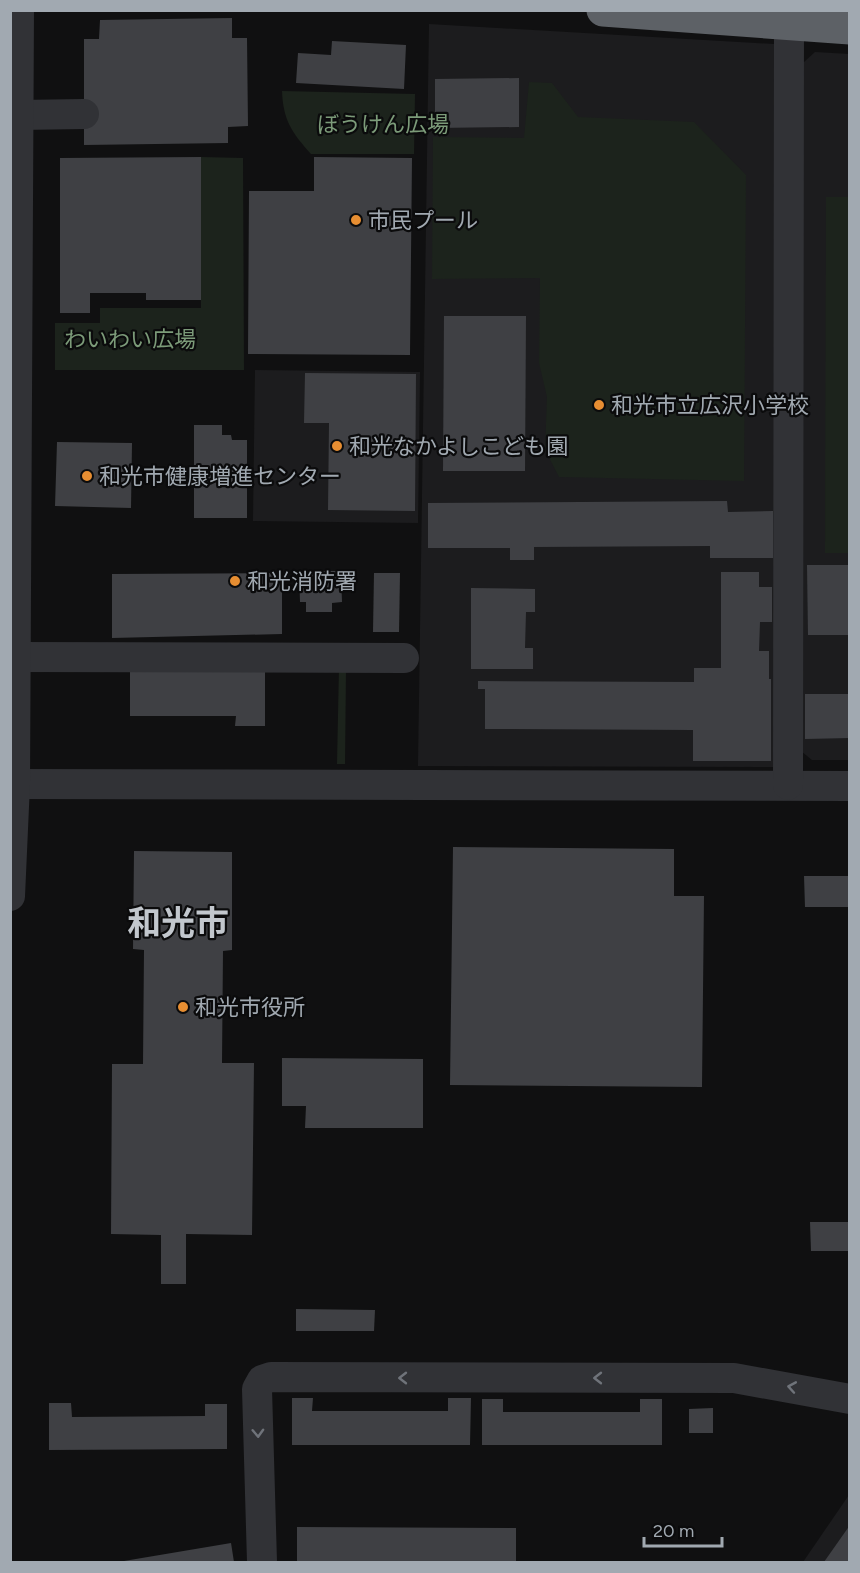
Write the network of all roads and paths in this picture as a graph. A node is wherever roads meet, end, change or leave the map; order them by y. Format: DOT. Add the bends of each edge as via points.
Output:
graph roads {
  1 [pos="19,10"];
  2 [pos="603,10"];
  3 [pos="789,24"];
  4 [pos="849,28"];
  5 [pos="84,114"];
  6 [pos="19,115"];
  7 [pos="15,657"];
  8 [pos="404,658"];
  9 [pos="13,784"];
  10 [pos="788,785"];
  11 [pos="849,786"];
  12 [pos="10,896"];
  13 [pos="849,1399"];
  14 [pos="262,1563"];
  1 -- 6 [label="street"];
  2 -- 3 [label="highway"];
  3 -- 4 [label="highway"];
  3 -- 10 [label="street"];
  5 -- 6 [label="street"];
  6 -- 7 [label="street"];
  7 -- 8 [label="street"];
  7 -- 9 [label="street"];
  9 -- 10 [label="street"];
  9 -- 12 [label="street"];
  10 -- 11 [label="street"];
  13 -- 14 [label="street, one-way" via="734,1378 271,1377 262,1380 257,1389"];
}
